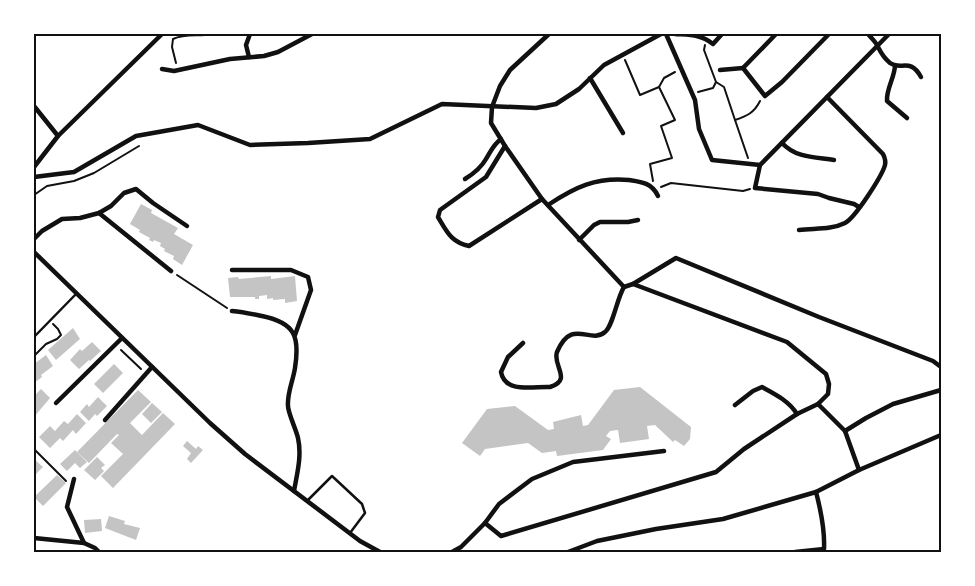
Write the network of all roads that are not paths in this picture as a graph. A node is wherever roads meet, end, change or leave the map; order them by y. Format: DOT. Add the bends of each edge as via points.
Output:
graph roads {
  1 [pos="162,34"];
  2 [pos="250,34"];
  3 [pos="312,34"];
  4 [pos="549,34"];
  5 [pos="661,34"];
  6 [pos="666,34"];
  7 [pos="675,34"];
  8 [pos="722,34"];
  9 [pos="776,34"];
  10 [pos="830,34"];
  11 [pos="868,34"];
  12 [pos="889,34"];
  13 [pos="878,45"];
  14 [pos="249,58"];
  15 [pos="895,65"];
  16 [pos="743,68"];
  17 [pos="162,69"];
  18 [pos="720,70"];
  19 [pos="921,77"];
  20 [pos="590,78"];
  21 [pos="827,97"];
  22 [pos="34,106"];
  23 [pos="492,107"];
  24 [pos="907,118"];
  25 [pos="623,133"];
  26 [pos="58,136"];
  27 [pos="501,139"];
  28 [pos="782,143"];
  29 [pos="505,146"];
  30 [pos="834,160"];
  31 [pos="760,166"];
  32 [pos="34,167"];
  33 [pos="34,176"];
  34 [pos="465,179"];
  35 [pos="658,196"];
  36 [pos="542,199"];
  37 [pos="548,205"];
  38 [pos="859,207"];
  39 [pos="99,213"];
  40 [pos="638,220"];
  41 [pos="187,226"];
  42 [pos="799,230"];
  43 [pos="34,239"];
  44 [pos="579,240"];
  45 [pos="34,252"];
  46 [pos="171,270"];
  47 [pos="232,270"];
  48 [pos="633,284"];
  49 [pos="624,286"];
  50 [pos="77,293"];
  51 [pos="232,311"];
  52 [pos="294,335"];
  53 [pos="34,337"];
  54 [pos="122,338"];
  55 [pos="523,343"];
  56 [pos="152,367"];
  57 [pos="941,367"];
  58 [pos="941,390"];
  59 [pos="56,404"];
  60 [pos="818,404"];
  61 [pos="735,405"];
  62 [pos="797,414"];
  63 [pos="105,420"];
  64 [pos="845,431"];
  65 [pos="941,435"];
  66 [pos="664,451"];
  67 [pos="859,470"];
  68 [pos="74,479"];
  69 [pos="294,491"];
  70 [pos="816,492"];
  71 [pos="307,501"];
  72 [pos="485,523"];
  73 [pos="350,533"];
  74 [pos="34,538"];
  75 [pos="84,543"];
  76 [pos="99,552"];
  77 [pos="380,552"];
  78 [pos="452,552"];
  79 [pos="568,552"];
  80 [pos="795,552"];
  1 -- 26 [label="street"];
  2 -- 14 [label="street" via="246,45"];
  3 -- 14 [label="street" via="278,52"];
  4 -- 23 [label="street" via="510,70"];
  5 -- 20 [label="street" via="604,65"];
  6 -- 31 [label="street" via="693,94 699,129 712,160"];
  7 -- 8 [label="street" via="706,38 713,44"];
  9 -- 16 [label="street"];
  10 -- 16 [label="street" via="782,82 764,95"];
  11 -- 13 [label="street"];
  12 -- 13 [label="street"];
  13 -- 15 [label="street" via="880,52"];
  13 -- 21 [label="street"];
  14 -- 17 [label="street" via="174,71"];
  15 -- 19 [label="street" via="906,64"];
  15 -- 24 [label="street" via="887,101"];
  16 -- 18 [label="street"];
  20 -- 23 [label="street" via="556,104 536,108"];
  20 -- 25 [label="street"];
  21 -- 28 [label="street"];
  21 -- 38 [label="street" via="885,157 882,172"];
  22 -- 26 [label="street"];
  23 -- 27 [label="street" via="491,123"];
  23 -- 33 [label="street" via="442,104 370,139 308,143 250,145 198,125 136,136 74,172"];
  26 -- 32 [label="street"];
  27 -- 29 [label="street"];
  27 -- 34 [label="street" via="493,144 474,174"];
  28 -- 30 [label="street" via="796,154"];
  28 -- 31 [label="street"];
  29 -- 36 [label="street"];
  29 -- 36 [label="street" via="486,177 440,210 438,218 445,230 453,239 469,246"];
  31 -- 38 [label="street" via="755,188 818,194"];
  35 -- 37 [label="street" via="655,189 643,182 609,179 582,185"];
  36 -- 37 [label="street"];
  37 -- 44 [label="street"];
  38 -- 42 [label="street" via="850,220 838,226"];
  39 -- 41 [label="street" via="124,193 136,189"];
  39 -- 43 [label="street" via="62,219"];
  39 -- 46 [label="street"];
  40 -- 44 [label="street" via="600,222"];
  44 -- 49 [label="street"];
  45 -- 50 [label="street"];
  47 -- 52 [label="street" via="291,270 308,277 311,290"];
  48 -- 49 [label="street"];
  48 -- 57 [label="street" via="676,258 934,361"];
  48 -- 60 [label="street" via="787,342 826,374 828,394"];
  49 -- 55 [label="street" via="605,332 595,336 573,333 558,350 556,363 561,376 555,385 514,386 505,381 501,372 506,361"];
  50 -- 53 [label="lane"];
  50 -- 54 [label="street"];
  51 -- 52 [label="street" via="279,320 289,326"];
  52 -- 69 [label="street" via="295,369 287,408 298,439 300,456"];
  54 -- 56 [label="street"];
  54 -- 59 [label="street"];
  56 -- 63 [label="street"];
  56 -- 69 [label="street" via="245,454"];
  58 -- 64 [label="street" via="893,404"];
  60 -- 62 [label="street"];
  60 -- 64 [label="street"];
  61 -- 62 [label="street" via="752,391 762,388 776,394"];
  62 -- 72 [label="street" via="716,472 501,536"];
  64 -- 67 [label="street"];
  65 -- 67 [label="street"];
  66 -- 72 [label="street" via="565,465 532,479 499,504"];
  67 -- 70 [label="street"];
  68 -- 75 [label="street" via="67,507"];
  69 -- 71 [label="street"];
  70 -- 79 [label="street" via="723,519 597,541"];
  70 -- 80 [label="street" via="824,549"];
  71 -- 73 [label="street"];
  71 -- 73 [label="lane" via="332,476 362,504 365,513"];
  72 -- 78 [label="street"];
  73 -- 77 [label="street"];
  74 -- 75 [label="street"];
  75 -- 76 [label="street"];
}
